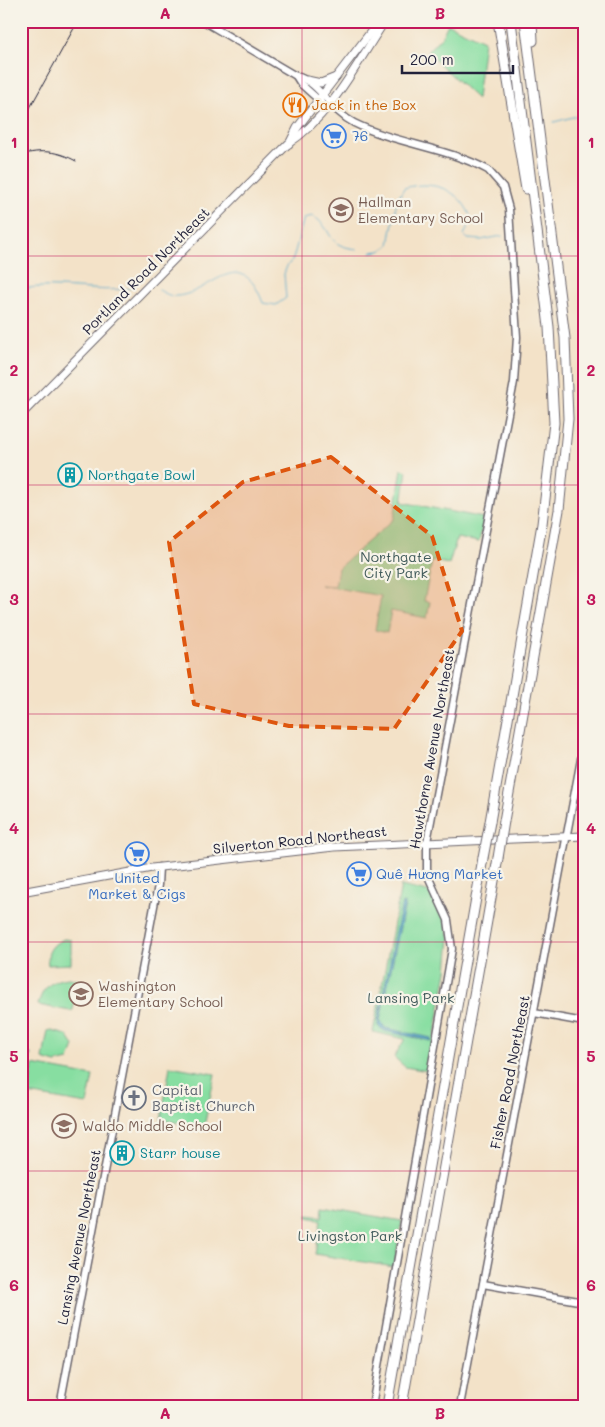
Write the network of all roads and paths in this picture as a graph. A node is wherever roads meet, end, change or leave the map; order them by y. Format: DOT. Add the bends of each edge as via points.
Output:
graph roads {
  1 [pos="202,21"];
  2 [pos="379,21"];
  3 [pos="386,21"];
  4 [pos="498,21"];
  5 [pos="507,21"];
  6 [pos="510,21"];
  7 [pos="525,21"];
  8 [pos="532,21"];
  9 [pos="296,76"];
  10 [pos="339,76"];
  11 [pos="517,76"];
  12 [pos="307,80"];
  13 [pos="534,94"];
  14 [pos="321,98"];
  15 [pos="328,104"];
  16 [pos="288,144"];
  17 [pos="549,328"];
  18 [pos="21,415"];
  19 [pos="584,743"];
  20 [pos="584,836"];
  21 [pos="566,837"];
  22 [pos="427,842"];
  23 [pos="159,867"];
  24 [pos="21,892"];
  25 [pos="534,1013"];
  26 [pos="584,1022"];
  27 [pos="483,1284"];
  28 [pos="584,1302"];
  29 [pos="60,1406"];
  30 [pos="372,1406"];
  31 [pos="387,1406"];
  32 [pos="402,1406"];
  33 [pos="460,1406"];
  1 -- 9 [label="main road"];
  2 -- 10 [label="main road, Portland Road Northeast"];
  3 -- 15 [label="main road, Portland Road Northeast"];
  4 -- 17 [label="highway"];
  5 -- 11 [label="highway"];
  6 -- 11 [label="highway"];
  7 -- 13 [label="highway"];
  8 -- 13 [label="highway"];
  9 -- 12 [label="main road"];
  9 -- 14 [label="main road" via="300,84"];
  10 -- 12 [label="main road" via="321,83"];
  10 -- 14 [label="main road, Portland Road Northeast"];
  11 -- 17 [label="highway"];
  12 -- 14 [label="main road"];
  13 -- 32 [label="highway, bridge" via="565,338 568,434 558,518"];
  14 -- 15 [label="main road"];
  14 -- 16 [label="main road, Portland Road Northeast"];
  15 -- 16 [label="main road, Portland Road Northeast" via="303,135"];
  15 -- 22 [label="main road, Hawthorne Avenue Northeast" via="356,124 479,165 500,182 510,209 516,364"];
  16 -- 18 [label="main road, Portland Road Northeast"];
  17 -- 31 [label="highway, bridge" via="554,411 550,471"];
  19 -- 21 [label="main road, Fisher Road Northeast"];
  20 -- 21 [label="main road, Silverton Road Northeast"];
  21 -- 22 [label="main road, Silverton Road Northeast"];
  21 -- 25 [label="main road, Fisher Road Northeast"];
  22 -- 23 [label="main road, Silverton Road Northeast" via="334,847"];
  22 -- 30 [label="main road, Hawthorne Avenue Northeast" via="427,874 448,920 452,950"];
  23 -- 24 [label="main road, Silverton Road Northeast"];
  23 -- 29 [label="main road, Lansing Avenue Northeast"];
  25 -- 26 [label="main road"];
  25 -- 27 [label="main road, Fisher Road Northeast"];
  27 -- 28 [label="main road"];
  27 -- 33 [label="main road, Fisher Road Northeast"];
}
